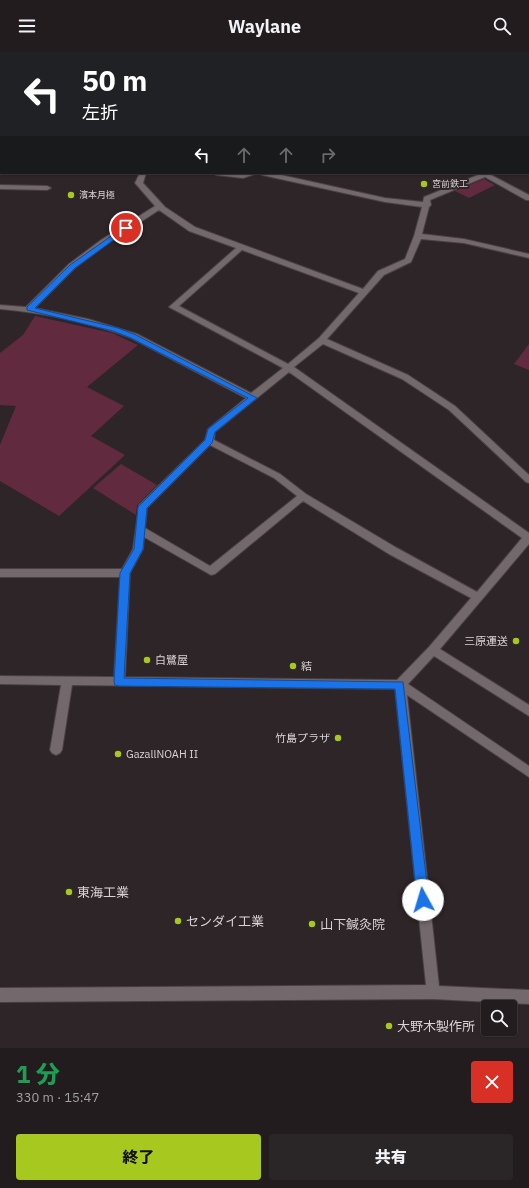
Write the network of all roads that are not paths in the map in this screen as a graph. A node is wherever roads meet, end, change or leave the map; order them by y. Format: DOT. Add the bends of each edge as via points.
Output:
graph roads {
  1 [pos="144,174"];
  2 [pos="225,174"];
  3 [pos="251,174"];
  4 [pos="267,174"];
  5 [pos="488,174"];
  6 [pos="0,187"];
  7 [pos="47,188"];
  8 [pos="529,198"];
  9 [pos="427,205"];
  10 [pos="160,206"];
  11 [pos="418,236"];
  12 [pos="241,247"];
  13 [pos="529,256"];
  14 [pos="363,292"];
  15 [pos="0,307"];
  16 [pos="29,309"];
  17 [pos="322,340"];
  18 [pos="290,368"];
  19 [pos="253,398"];
  20 [pos="209,441"];
  21 [pos="529,480"];
  22 [pos="304,496"];
  23 [pos="140,530"];
  24 [pos="529,538"];
  25 [pos="0,572"];
  26 [pos="125,573"];
  27 [pos="478,597"];
  28 [pos="433,650"];
  29 [pos="0,680"];
  30 [pos="67,681"];
  31 [pos="119,682"];
  32 [pos="400,685"];
  33 [pos="529,711"];
  34 [pos="56,750"];
  35 [pos="529,772"];
  36 [pos="433,992"];
  37 [pos="0,995"];
  38 [pos="529,997"];
  1 -- 10 [label="street" via="139,183"];
  2 -- 3 [label="street"];
  4 -- 9 [label="street" via="385,200"];
  5 -- 8 [label="street"];
  5 -- 9 [label="street" via="428,199"];
  6 -- 7 [label="street"];
  9 -- 11 [label="street"];
  10 -- 12 [label="street" via="192,229"];
  10 -- 16 [label="street" via="72,266"];
  11 -- 13 [label="street" via="464,241"];
  11 -- 14 [label="street" via="408,260 381,272"];
  12 -- 14 [label="street"];
  12 -- 18 [label="street" via="173,307"];
  14 -- 17 [label="street"];
  15 -- 16 [label="street"];
  16 -- 19 [label="street" via="121,332"];
  17 -- 18 [label="street"];
  17 -- 21 [label="street" via="405,377 452,408"];
  18 -- 19 [label="street"];
  18 -- 24 [label="street"];
  19 -- 20 [label="street" via="211,431"];
  20 -- 22 [label="street" via="277,476"];
  20 -- 23 [label="street" via="142,507"];
  22 -- 23 [label="street" via="212,571"];
  22 -- 27 [label="street" via="392,551"];
  23 -- 26 [label="street" via="138,549"];
  24 -- 27 [label="street"];
  25 -- 26 [label="street"];
  26 -- 31 [label="street"];
  27 -- 28 [label="street"];
  28 -- 32 [label="street"];
  28 -- 33 [label="street"];
  29 -- 30 [label="street"];
  30 -- 31 [label="street"];
  30 -- 34 [label="street"];
  31 -- 32 [label="street"];
  32 -- 35 [label="street"];
  32 -- 36 [label="street"];
  36 -- 37 [label="street"];
  36 -- 38 [label="street"];
}
